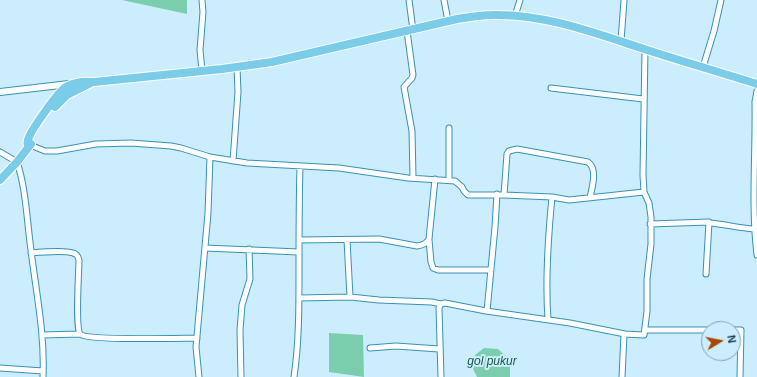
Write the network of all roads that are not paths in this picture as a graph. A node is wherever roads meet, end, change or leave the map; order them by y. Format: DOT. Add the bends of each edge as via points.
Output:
graph roads {
  1 [pos="202,0"];
  2 [pos="409,0"];
  3 [pos="444,0"];
  4 [pos="520,0"];
  5 [pos="624,0"];
  6 [pos="721,0"];
  7 [pos="515,16"];
  8 [pos="448,21"];
  9 [pos="410,31"];
  10 [pos="621,41"];
  11 [pos="645,49"];
  12 [pos="237,67"];
  13 [pos="703,67"];
  14 [pos="202,71"];
  15 [pos="94,82"];
  16 [pos="73,84"];
  17 [pos="757,84"];
  18 [pos="551,88"];
  19 [pos="757,91"];
  20 [pos="0,92"];
  21 [pos="643,99"];
  22 [pos="449,128"];
  23 [pos="29,146"];
  24 [pos="0,152"];
  25 [pos="210,157"];
  26 [pos="234,161"];
  27 [pos="17,162"];
  28 [pos="300,166"];
  29 [pos="413,178"];
  30 [pos="435,179"];
  31 [pos="0,180"];
  32 [pos="449,180"];
  33 [pos="644,192"];
  34 [pos="497,194"];
  35 [pos="504,195"];
  36 [pos="552,198"];
  37 [pos="590,198"];
  38 [pos="709,223"];
  39 [pos="650,224"];
  40 [pos="754,229"];
  41 [pos="429,239"];
  42 [pos="299,240"];
  43 [pos="348,240"];
  44 [pos="205,248"];
  45 [pos="249,249"];
  46 [pos="299,252"];
  47 [pos="31,253"];
  48 [pos="757,255"];
  49 [pos="491,270"];
  50 [pos="706,274"];
  51 [pos="350,297"];
  52 [pos="300,298"];
  53 [pos="441,304"];
  54 [pos="487,311"];
  55 [pos="548,319"];
  56 [pos="645,330"];
  57 [pos="701,330"];
  58 [pos="80,334"];
  59 [pos="625,334"];
  60 [pos="42,335"];
  61 [pos="197,338"];
  62 [pos="370,348"];
  63 [pos="439,349"];
  64 [pos="740,361"];
  65 [pos="0,368"];
  66 [pos="43,371"];
  67 [pos="43,377"];
  68 [pos="199,377"];
  69 [pos="241,377"];
  70 [pos="294,377"];
  71 [pos="441,377"];
  72 [pos="622,377"];
  73 [pos="740,377"];
  1 -- 14 [label="street"];
  2 -- 9 [label="street"];
  3 -- 8 [label="street"];
  4 -- 7 [label="street"];
  5 -- 10 [label="street"];
  6 -- 13 [label="street"];
  7 -- 8 [label="main road" via="494,14"];
  7 -- 10 [label="main road" via="554,21"];
  8 -- 9 [label="main road"];
  9 -- 12 [label="main road" via="272,62"];
  9 -- 29 [label="street" via="413,75 404,87 412,131"];
  10 -- 11 [label="main road"];
  11 -- 13 [label="main road"];
  11 -- 21 [label="street"];
  12 -- 14 [label="main road"];
  12 -- 26 [label="street"];
  13 -- 17 [label="main road"];
  14 -- 15 [label="main road"];
  15 -- 16 [label="main road"];
  15 -- 23 [label="main road" via="67,95 59,102"];
  16 -- 20 [label="street"];
  16 -- 23 [label="main road" via="61,91 54,100 28,140"];
  18 -- 21 [label="street"];
  19 -- 40 [label="street"];
  21 -- 33 [label="street"];
  22 -- 32 [label="street"];
  23 -- 25 [label="street" via="57,151 96,144 131,143 181,148"];
  23 -- 27 [label="main road"];
  24 -- 27 [label="street"];
  25 -- 26 [label="street"];
  25 -- 44 [label="street"];
  26 -- 28 [label="street"];
  27 -- 31 [label="main road"];
  27 -- 47 [label="street" via="22,181"];
  28 -- 29 [label="street"];
  28 -- 42 [label="street"];
  29 -- 30 [label="street"];
  30 -- 32 [label="street"];
  30 -- 41 [label="street"];
  32 -- 34 [label="street" via="459,183 468,195"];
  33 -- 37 [label="street"];
  33 -- 39 [label="street" via="651,211"];
  34 -- 35 [label="street"];
  34 -- 49 [label="street"];
  35 -- 36 [label="street"];
  35 -- 37 [label="street" via="507,154 517,149 588,162 594,174"];
  36 -- 37 [label="street"];
  36 -- 55 [label="street" via="546,274"];
  38 -- 39 [label="street"];
  38 -- 40 [label="street"];
  38 -- 50 [label="street"];
  39 -- 56 [label="street"];
  40 -- 48 [label="street"];
  41 -- 43 [label="street" via="426,244 417,246 388,240"];
  41 -- 49 [label="street" via="433,268"];
  42 -- 43 [label="street"];
  42 -- 46 [label="street"];
  43 -- 51 [label="street"];
  44 -- 45 [label="street"];
  44 -- 61 [label="street"];
  45 -- 46 [label="street"];
  45 -- 69 [label="street" via="250,278 242,304 240,330"];
  46 -- 52 [label="street"];
  47 -- 58 [label="street" via="67,252 78,255"];
  47 -- 60 [label="street"];
  49 -- 54 [label="street"];
  51 -- 52 [label="street"];
  51 -- 53 [label="street"];
  52 -- 70 [label="street" via="298,354"];
  53 -- 54 [label="street"];
  53 -- 63 [label="street" via="438,316"];
  54 -- 55 [label="street"];
  55 -- 59 [label="street"];
  56 -- 57 [label="street"];
  56 -- 59 [label="street" via="644,335"];
  58 -- 60 [label="street"];
  58 -- 61 [label="street" via="102,338"];
  59 -- 72 [label="street"];
  60 -- 66 [label="street"];
  61 -- 68 [label="street"];
  62 -- 63 [label="street" via="396,346"];
  63 -- 71 [label="street"];
  64 -- 73 [label="street"];
  65 -- 66 [label="street"];
  66 -- 67 [label="street"];
}
